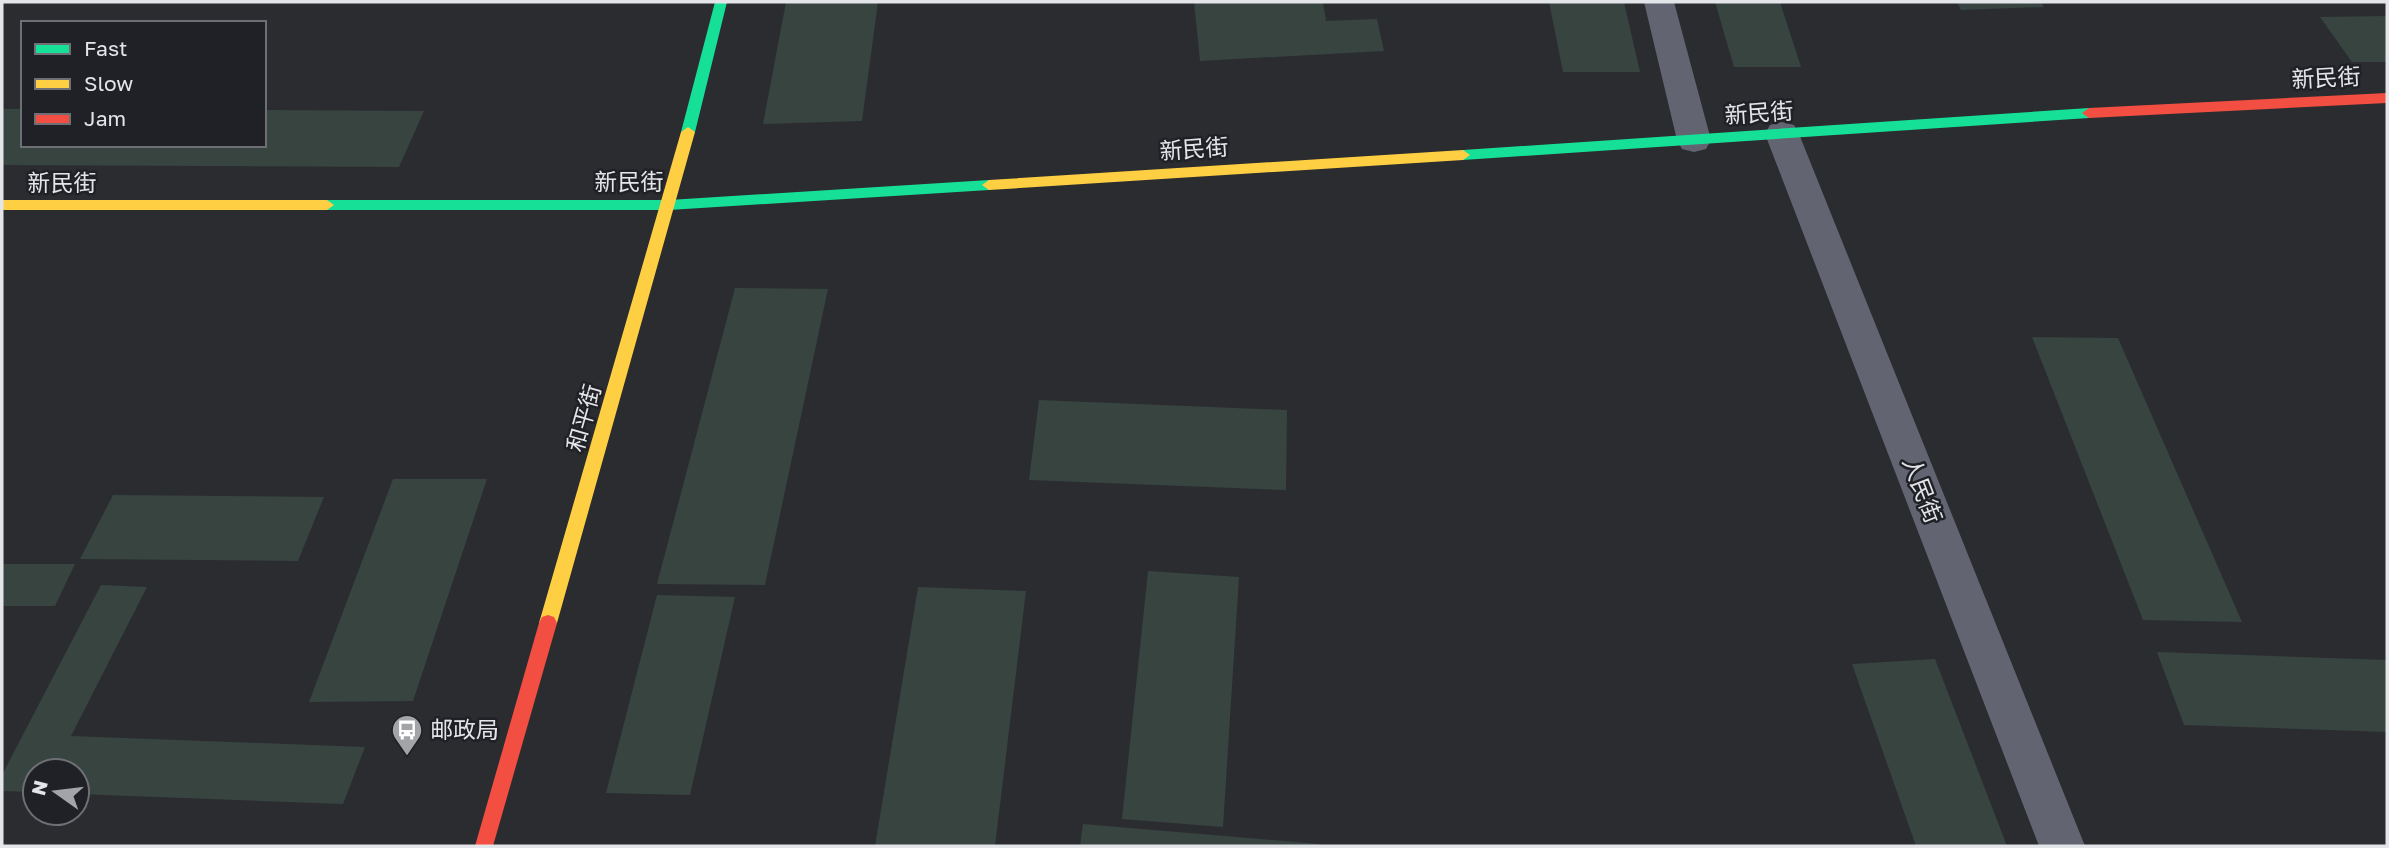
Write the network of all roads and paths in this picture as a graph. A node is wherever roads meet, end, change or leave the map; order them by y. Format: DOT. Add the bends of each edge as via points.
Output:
graph roads {
  1 [pos="721,2"];
  2 [pos="1659,2"];
  3 [pos="2387,98"];
  4 [pos="1782,134"];
  5 [pos="1694,141"];
  6 [pos="2,205"];
  7 [pos="669,205"];
  8 [pos="484,846"];
  9 [pos="2062,846"];
  1 -- 7 [label="main road, 和平街"];
  2 -- 5 [label="street"];
  3 -- 4 [label="main road, 新民街" via="2038,115"];
  4 -- 5 [label="main road, 新民街"];
  4 -- 9 [label="street, 人民街"];
  5 -- 7 [label="main road, 新民街"];
  6 -- 7 [label="main road, 新民街"];
  7 -- 8 [label="main road, 和平街"];
}
